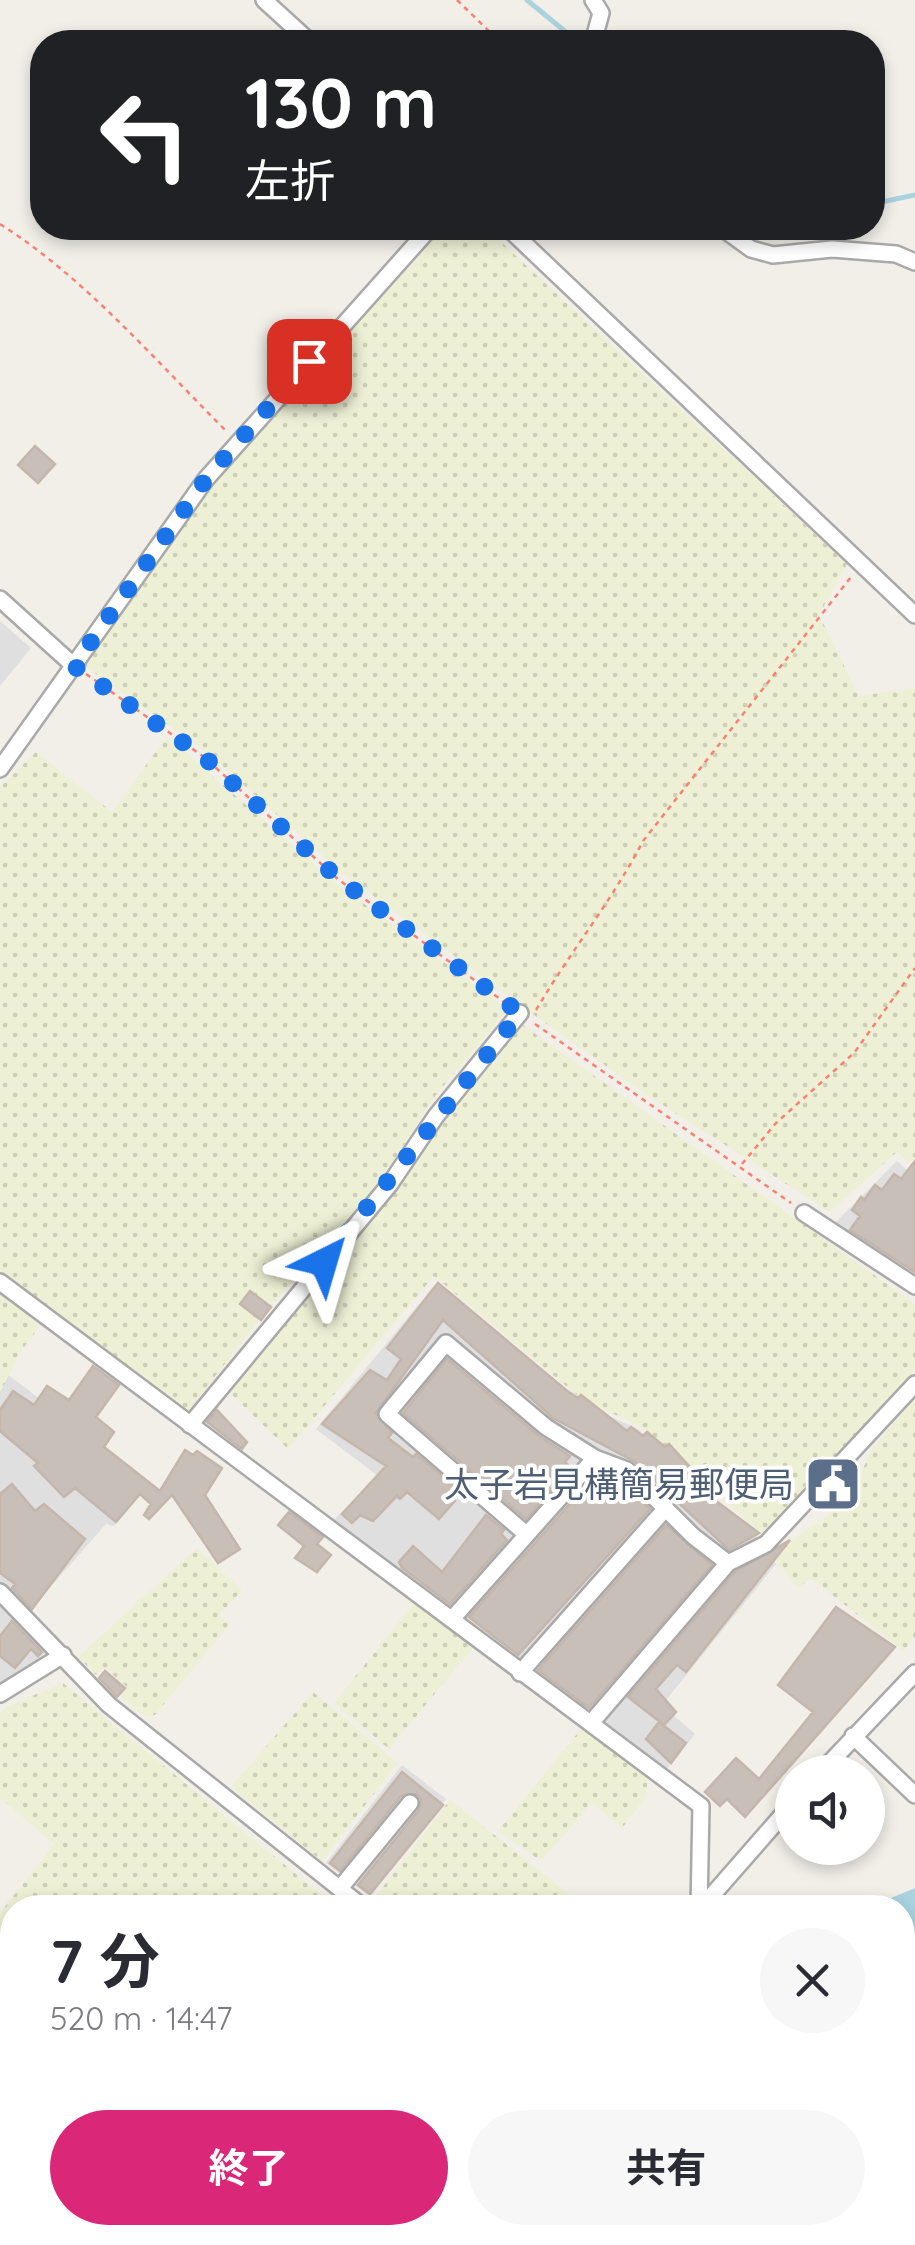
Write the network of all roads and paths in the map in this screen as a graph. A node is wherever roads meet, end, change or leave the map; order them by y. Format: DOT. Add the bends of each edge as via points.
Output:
graph roads {
  1 [pos="264,0"];
  2 [pos="457,0"];
  3 [pos="593,0"];
  4 [pos="297,30"];
  5 [pos="488,30"];
  6 [pos="596,30"];
  7 [pos="0,224"];
  8 [pos="419,240"];
  9 [pos="521,240"];
  10 [pos="737,240"];
  11 [pos="915,262"];
  12 [pos="236,441"];
  13 [pos="860,564"];
  14 [pos="0,599"];
  15 [pos="915,615"];
  16 [pos="74,666"];
  17 [pos="0,769"];
  18 [pos="915,968"];
  19 [pos="520,1013"];
  20 [pos="741,1165"];
  21 [pos="804,1213"];
  22 [pos="0,1282"];
  23 [pos="915,1286"];
  24 [pos="915,1384"];
  25 [pos="190,1424"];
  26 [pos="595,1458"];
  27 [pos="666,1508"];
  28 [pos="526,1534"];
  29 [pos="728,1563"];
  30 [pos="0,1592"];
  31 [pos="452,1619"];
  32 [pos="63,1656"];
  33 [pos="520,1673"];
  34 [pos="915,1673"];
  35 [pos="0,1694"];
  36 [pos="591,1723"];
  37 [pos="853,1736"];
  38 [pos="836,1755"];
  39 [pos="915,1795"];
  40 [pos="410,1802"];
  41 [pos="775,1823"];
  42 [pos="342,1887"];
  43 [pos="349,1895"];
  44 [pos="700,1895"];
  45 [pos="712,1895"];
  1 -- 4 [label="street"];
  2 -- 5 [label="path"];
  3 -- 6 [label="street" via="601,13"];
  7 -- 12 [label="path" via="58,267"];
  8 -- 12 [label="street"];
  9 -- 13 [label="street"];
  10 -- 11 [label="street" via="772,255 832,249"];
  12 -- 16 [label="street"];
  13 -- 15 [label="street"];
  13 -- 20 [label="path" via="643,841 618,890 530,1020"];
  14 -- 16 [label="street"];
  16 -- 17 [label="street"];
  16 -- 19 [label="path" via="204,757 340,880"];
  18 -- 20 [label="path" via="854,1053 776,1123"];
  19 -- 25 [label="street" via="390,1184"];
  20 -- 21 [label="path"];
  21 -- 23 [label="street"];
  22 -- 25 [label="street"];
  24 -- 29 [label="street" via="766,1544"];
  25 -- 31 [label="street"];
  26 -- 27 [label="street" via="627,1470"];
  26 -- 28 [label="street"];
  26 -- 28 [label="street" via="546,1427 446,1343 387,1414"];
  27 -- 29 [label="street"];
  27 -- 33 [label="street"];
  28 -- 31 [label="street"];
  29 -- 36 [label="street"];
  30 -- 32 [label="street"];
  31 -- 33 [label="street"];
  32 -- 35 [label="street"];
  32 -- 42 [label="street" via="109,1705"];
  33 -- 36 [label="street"];
  34 -- 37 [label="street"];
  36 -- 44 [label="street" via="702,1806"];
  37 -- 38 [label="street"];
  37 -- 39 [label="street"];
  40 -- 42 [label="street"];
  41 -- 45 [label="street"];
  42 -- 43 [label="street"];
}
